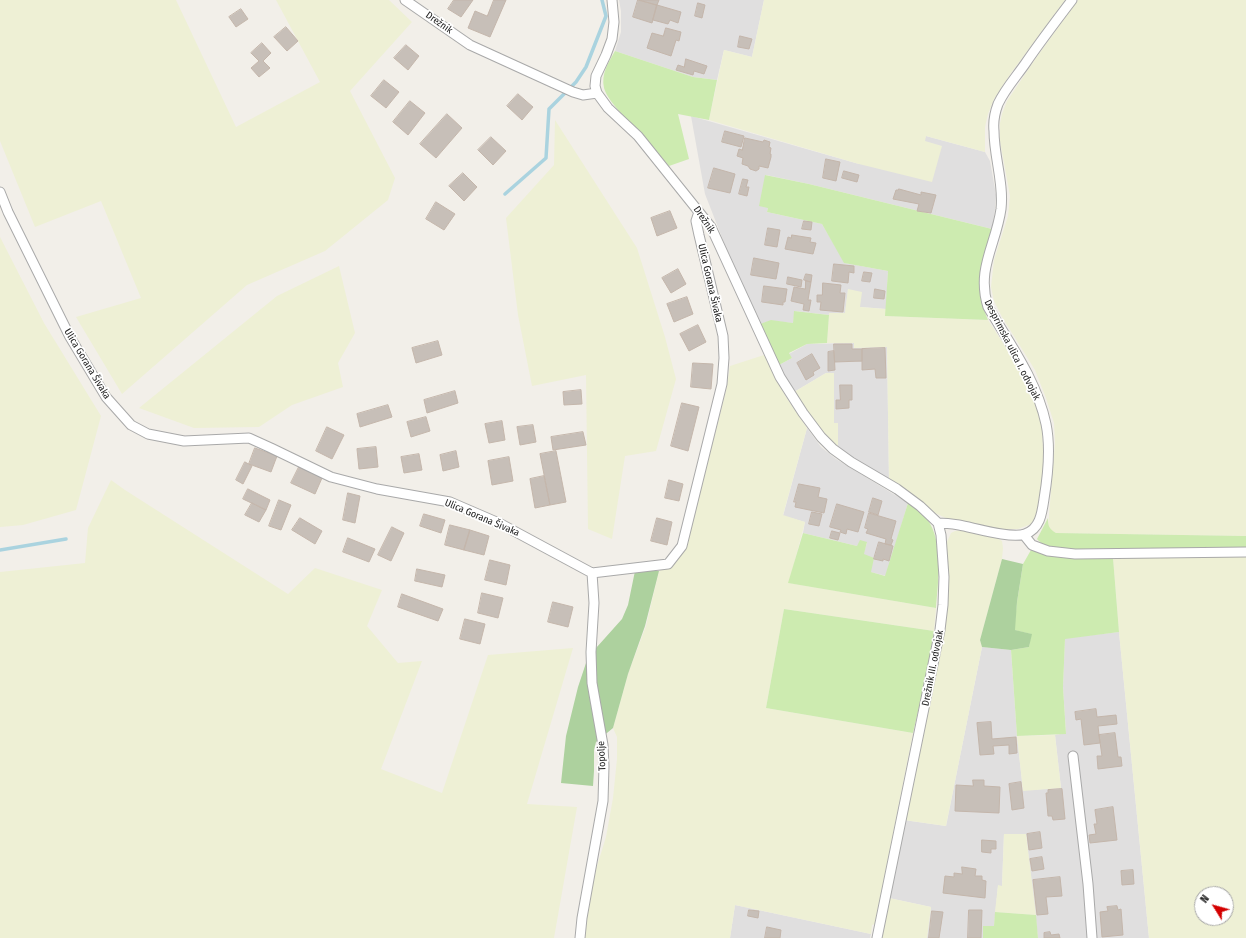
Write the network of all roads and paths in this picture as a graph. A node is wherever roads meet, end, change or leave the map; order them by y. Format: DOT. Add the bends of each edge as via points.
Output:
graph roads {
  1 [pos="405,0"];
  2 [pos="612,0"];
  3 [pos="1072,0"];
  4 [pos="597,93"];
  5 [pos="0,192"];
  6 [pos="699,212"];
  7 [pos="938,523"];
  8 [pos="1024,535"];
  9 [pos="1246,552"];
  10 [pos="592,573"];
  11 [pos="1073,756"];
  12 [pos="580,938"];
  13 [pos="877,938"];
  14 [pos="1092,938"];
  1 -- 4 [label="street, Drežnik" via="470,45 573,92 590,95"];
  2 -- 4 [label="street" via="612,39 596,76"];
  3 -- 8 [label="street, Desprimska ulica I. odvojak" via="1005,92 994,117 1001,209 984,272 984,294 988,307 1036,391 1046,424 1048,446 1048,478 1038,525"];
  4 -- 6 [label="street, Drežnik" via="608,108 638,136"];
  5 -- 10 [label="street, Ulica Gorana Šivaka" via="70,337 106,397 131,425 148,434 184,441 249,438 331,477 450,502 501,524"];
  6 -- 7 [label="street, Drežnik" via="711,227 780,377 821,437 833,449 870,474 898,489"];
  6 -- 10 [label="street, Ulica Gorana Šivaka" via="697,228 723,336 724,358 722,384 682,546 668,564"];
  7 -- 8 [label="street" via="1015,536"];
  7 -- 13 [label="street, Drežnik III. odvojak" via="944,577 940,630"];
  8 -- 9 [label="street" via="1032,544 1048,552"];
  10 -- 12 [label="street, Topolje" via="592,682 603,745 603,801"];
  11 -- 14 [label="street"];
}
